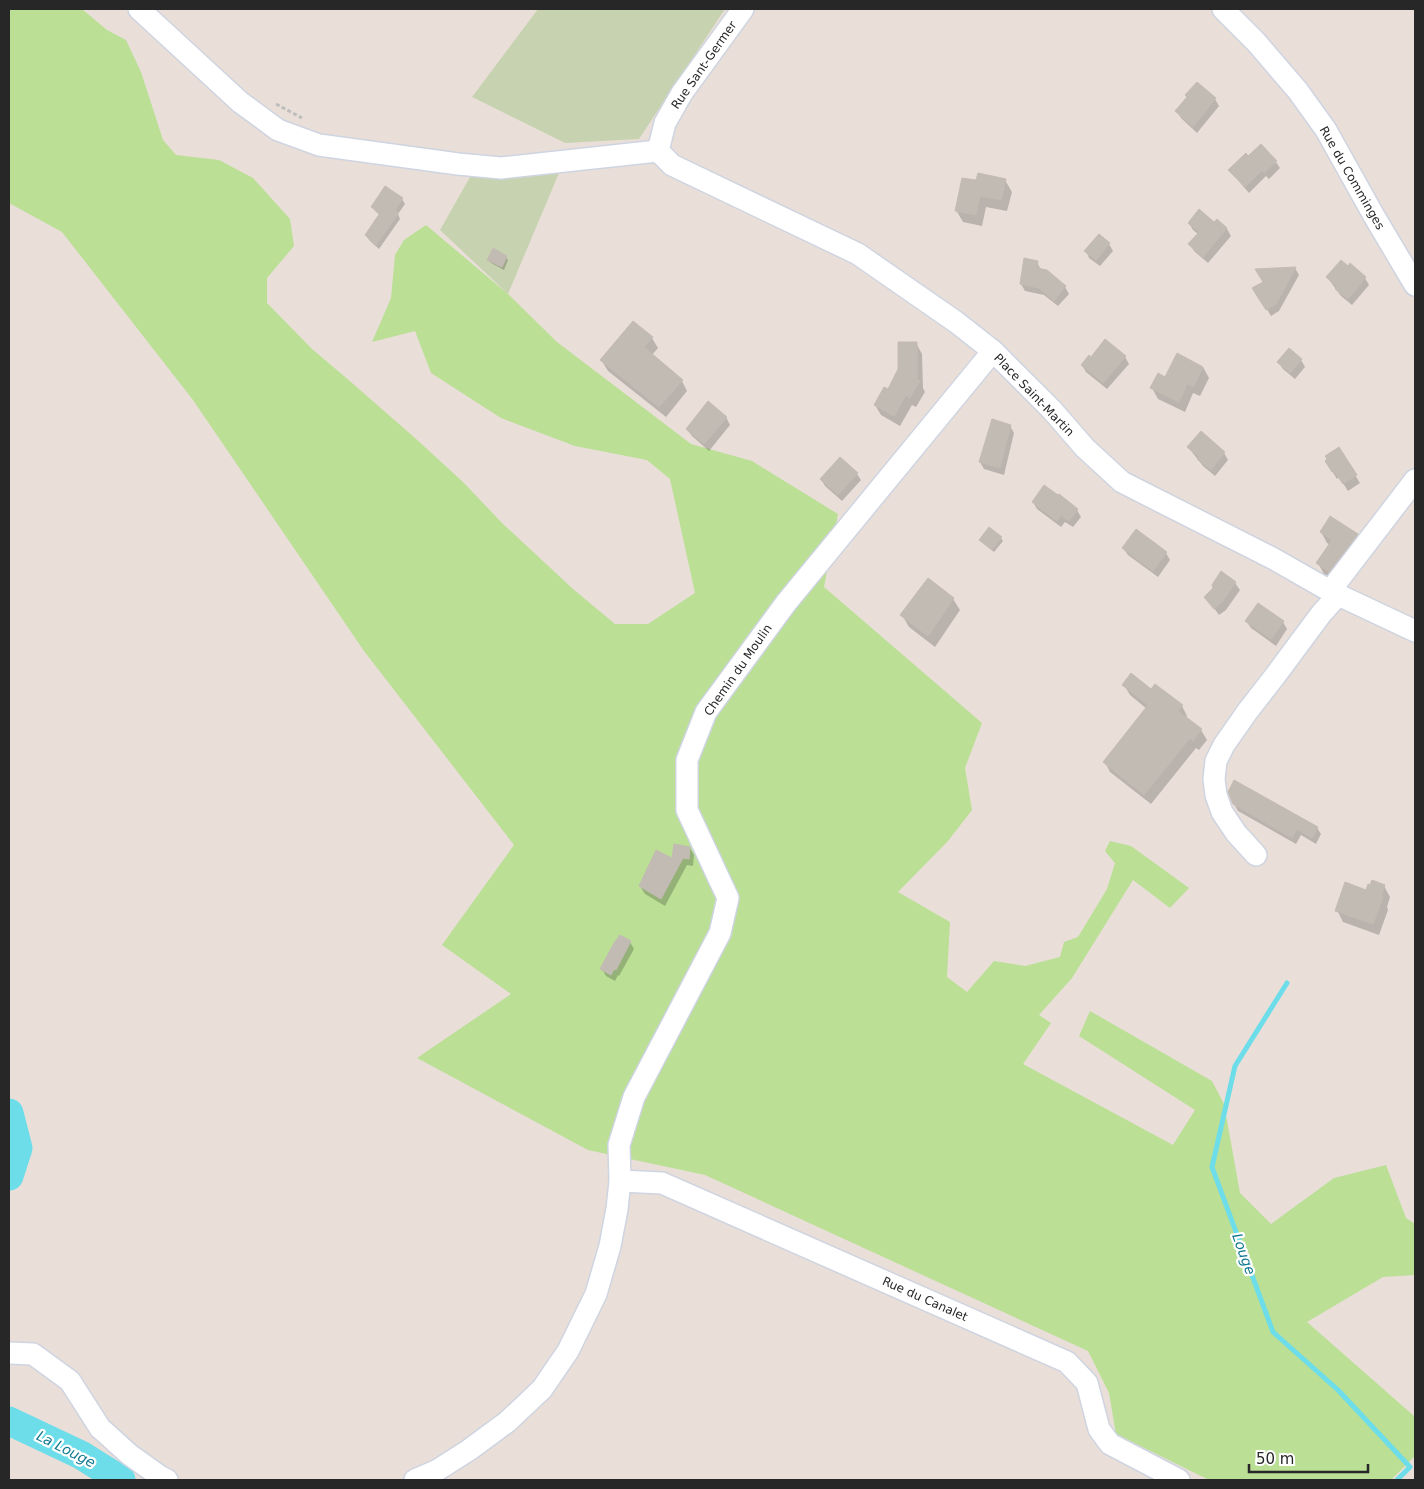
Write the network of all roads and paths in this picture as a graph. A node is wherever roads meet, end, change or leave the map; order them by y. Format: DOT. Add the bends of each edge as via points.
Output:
graph roads {
  1 [pos="138,9"];
  2 [pos="744,9"];
  3 [pos="1222,9"];
  4 [pos="269,100"];
  5 [pos="307,120"];
  6 [pos="658,151"];
  7 [pos="1415,285"];
  8 [pos="992,351"];
  9 [pos="1415,480"];
  10 [pos="1334,592"];
  11 [pos="1415,631"];
  12 [pos="1256,855"];
  13 [pos="620,1181"];
  14 [pos="9,1353"];
  15 [pos="167,1480"];
  16 [pos="415,1480"];
  17 [pos="1179,1480"];
  1 -- 6 [label="street" via="240,102 278,130 319,145 502,168"];
  2 -- 6 [label="street, Rue Sant-Germer" via="682,93 665,124"];
  3 -- 7 [label="street, Rue du Comminges" via="1256,42 1326,130"];
  4 -- 5 [label="path"];
  6 -- 8 [label="street, Place Saint-Martin" via="672,165 858,254"];
  8 -- 10 [label="street, Place Saint-Martin" via="1122,482"];
  8 -- 13 [label="street, Chemin du Moulin" via="786,603 706,712 687,760 687,810 728,898 720,933 634,1097 619,1145"];
  9 -- 10 [label="street"];
  10 -- 11 [label="street, Place Saint-Martin"];
  10 -- 12 [label="street" via="1321,614 1246,712 1216,761 1214,779 1222,812"];
  13 -- 16 [label="street, Chemin du Moulin" via="610,1246 596,1294 568,1351 542,1389 507,1422 436,1471"];
  13 -- 17 [label="street, Rue du Canalet" via="662,1183 1068,1362 1087,1383 1099,1428 1110,1444"];
  14 -- 15 [label="street" via="33,1354 70,1381 100,1428 130,1455"];
}
